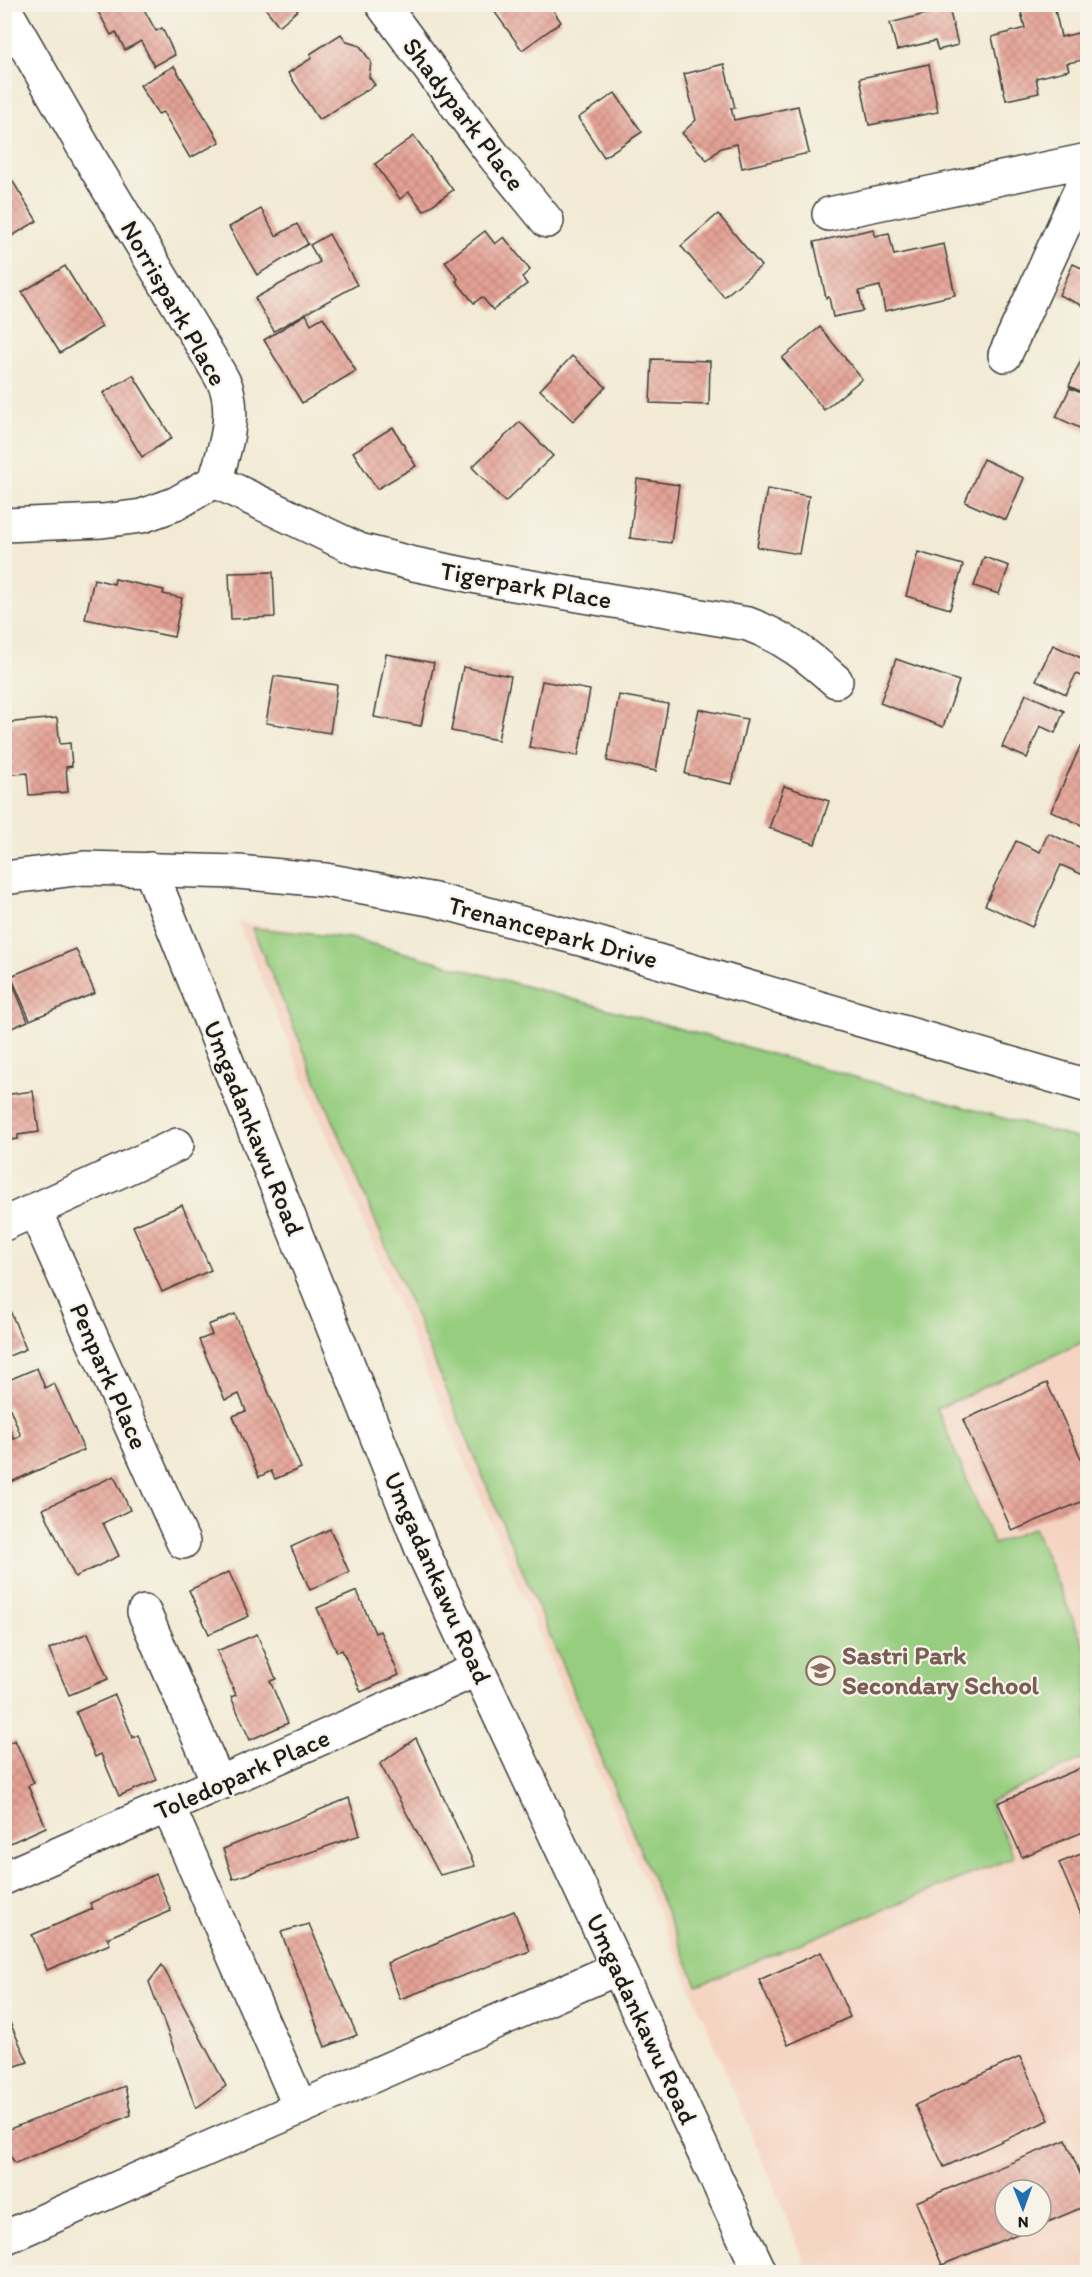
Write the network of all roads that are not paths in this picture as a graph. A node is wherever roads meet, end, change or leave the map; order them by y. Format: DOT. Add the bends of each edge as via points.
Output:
graph roads {
  1 [pos="382,4"];
  2 [pos="4,8"];
  3 [pos="1088,160"];
  4 [pos="1088,173"];
  5 [pos="829,214"];
  6 [pos="547,221"];
  7 [pos="1005,355"];
  8 [pos="214,481"];
  9 [pos="4,525"];
  10 [pos="836,681"];
  11 [pos="150,868"];
  12 [pos="4,878"];
  13 [pos="1087,1086"];
  14 [pos="177,1145"];
  15 [pos="35,1211"];
  16 [pos="4,1224"];
  17 [pos="183,1542"];
  18 [pos="144,1612"];
  19 [pos="478,1669"];
  20 [pos="219,1784"];
  21 [pos="168,1806"];
  22 [pos="4,1878"];
  23 [pos="618,1968"];
  24 [pos="300,2107"];
  25 [pos="6,2232"];
  26 [pos="760,2272"];
  1 -- 6 [label="street, Shadypark Place"];
  2 -- 8 [label="street, Norrispark Place" via="226,388 226,447"];
  3 -- 5 [label="street"];
  4 -- 7 [label="street"];
  8 -- 9 [label="street" via="175,504 142,516"];
  8 -- 10 [label="street, Tigerpark Place" via="359,550 502,582 748,624 781,638"];
  11 -- 12 [label="street, Trenancepark Drive" via="84,868"];
  11 -- 13 [label="street, Trenancepark Drive" via="325,880 435,900"];
  11 -- 19 [label="street, Umgadankawu Road" via="419,1541"];
  14 -- 15 [label="street"];
  15 -- 16 [label="street"];
  15 -- 17 [label="street, Penpark Place"];
  18 -- 20 [label="street"];
  19 -- 20 [label="street, Toledopark Place"];
  19 -- 23 [label="street, Umgadankawu Road"];
  20 -- 21 [label="street, Toledopark Place"];
  21 -- 22 [label="street, Toledopark Place"];
  21 -- 24 [label="street"];
  23 -- 24 [label="street"];
  23 -- 26 [label="street, Umgadankawu Road"];
  24 -- 25 [label="street"];
}
